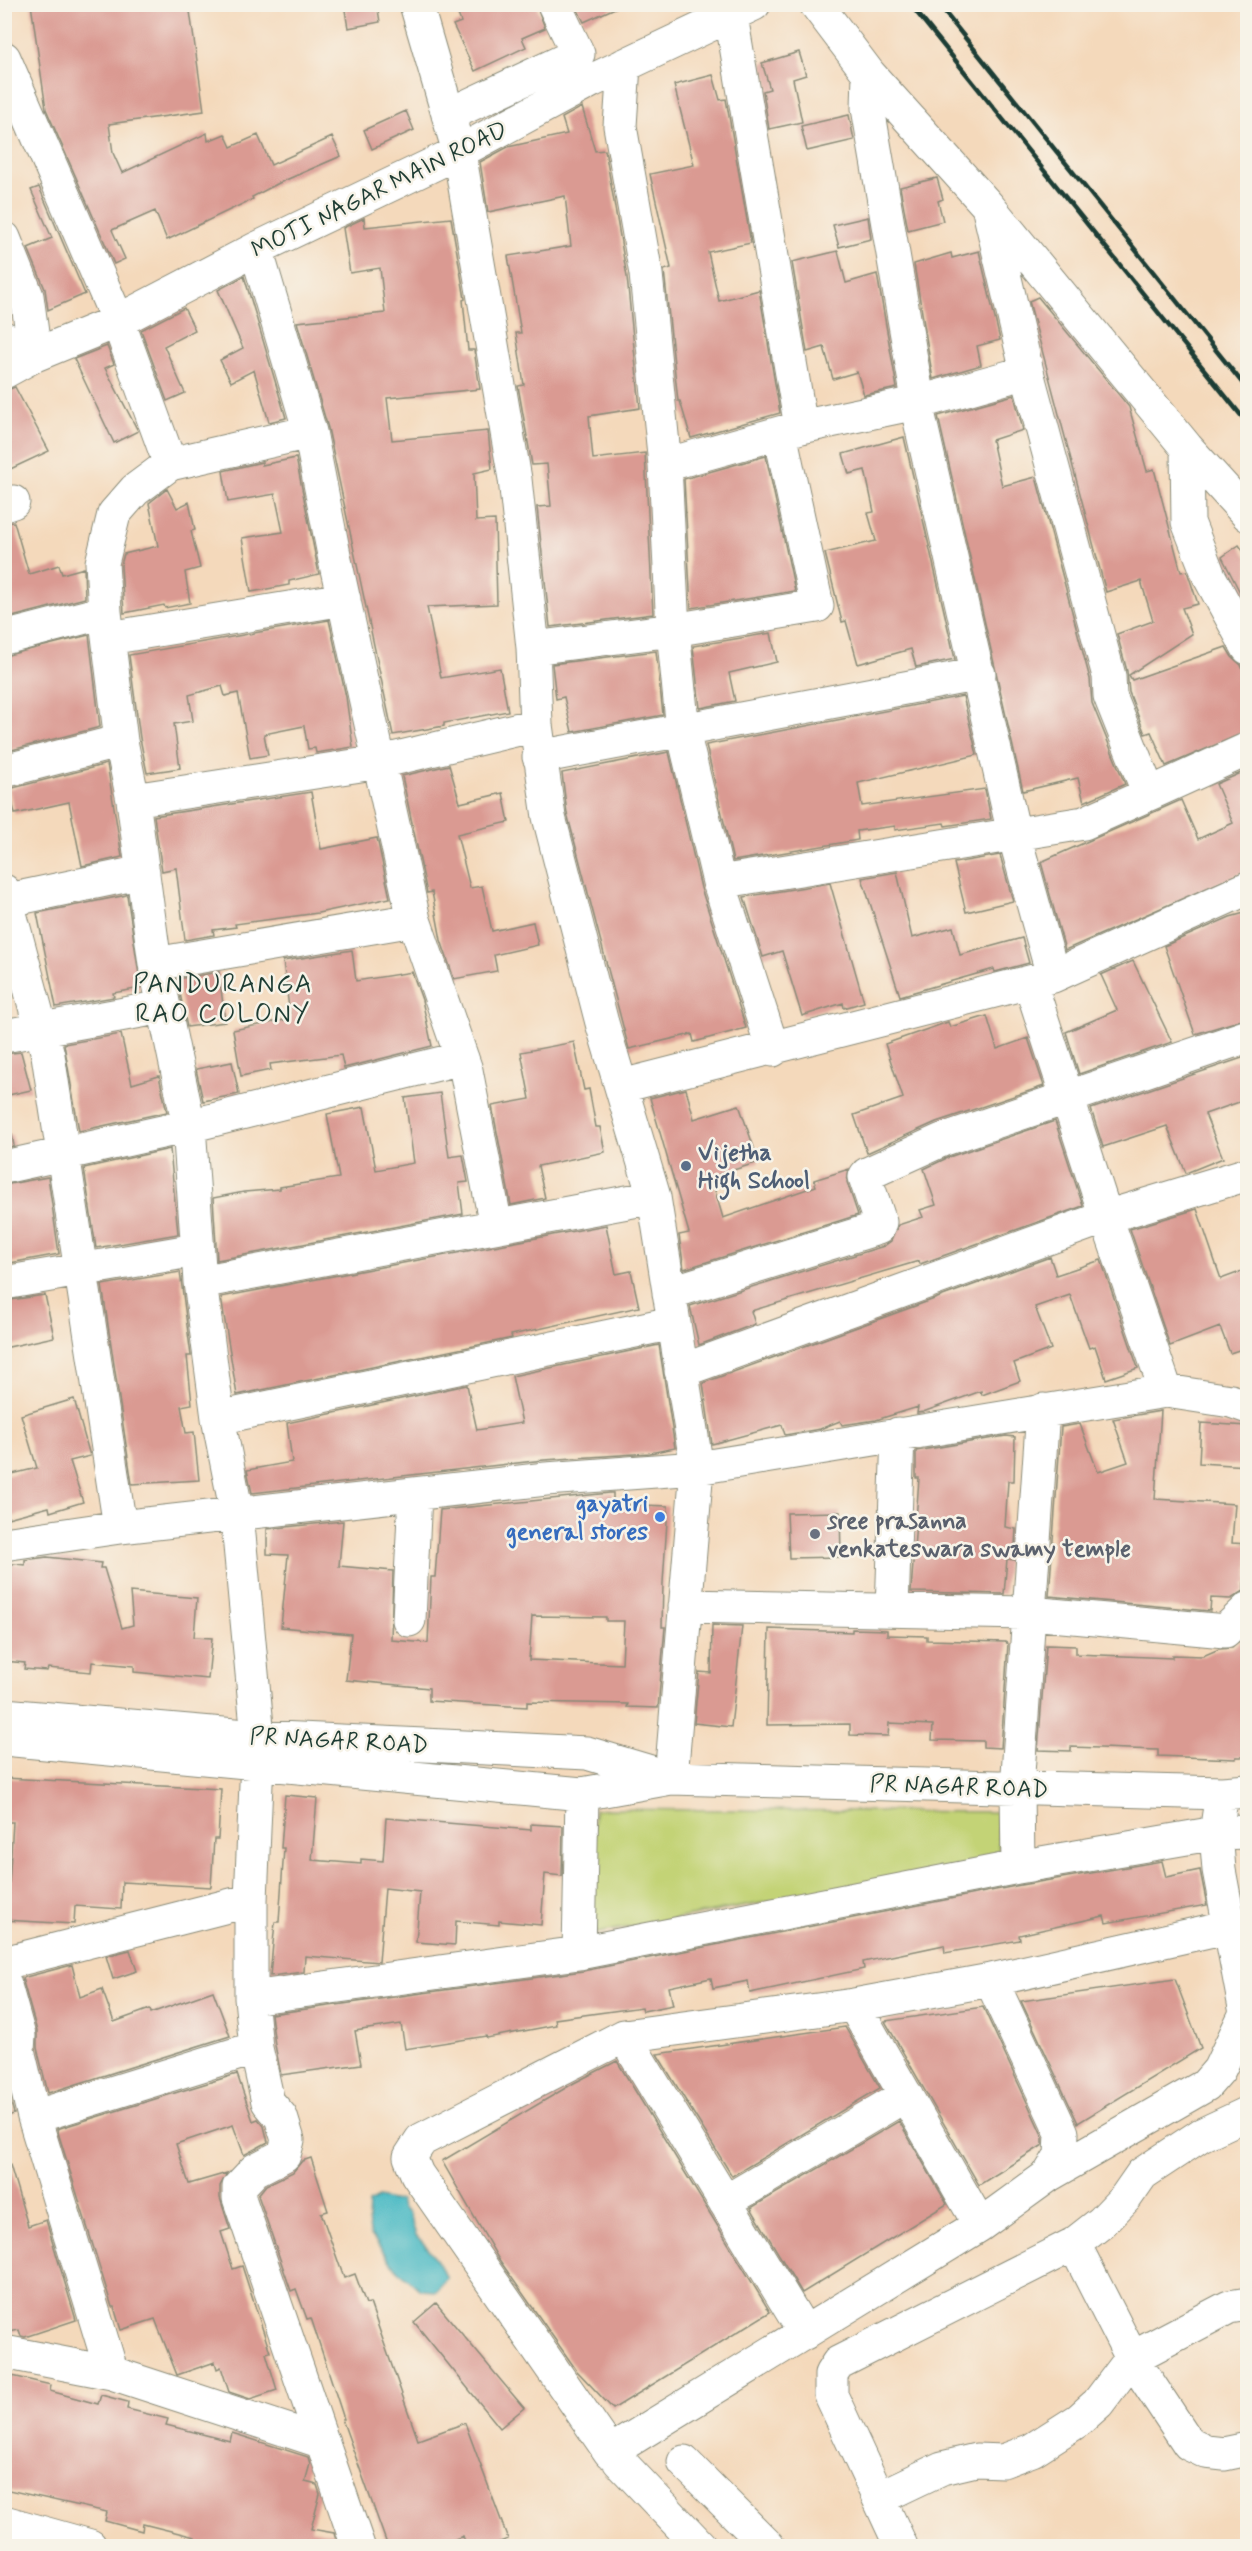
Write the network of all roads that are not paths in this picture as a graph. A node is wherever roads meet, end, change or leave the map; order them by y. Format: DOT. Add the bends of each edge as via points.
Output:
graph roads {
  1 [pos="416,4"];
  2 [pos="555,4"];
  3 [pos="816,4"];
  4 [pos="742,10"];
  5 [pos="4,58"];
  6 [pos="624,65"];
  7 [pos="869,74"];
  8 [pos="448,115"];
  9 [pos="459,152"];
  10 [pos="988,206"];
  11 [pos="4,238"];
  12 [pos="256,249"];
  13 [pos="4,273"];
  14 [pos="27,296"];
  15 [pos="118,321"];
  16 [pos="4,338"];
  17 [pos="35,355"];
  18 [pos="4,372"];
  19 [pos="1027,372"];
  20 [pos="916,403"];
  21 [pos="791,430"];
  22 [pos="310,432"];
  23 [pos="1187,448"];
  24 [pos="170,464"];
  25 [pos="665,465"];
  26 [pos="1248,515"];
  27 [pos="344,599"];
  28 [pos="107,625"];
  29 [pos="673,630"];
  30 [pos="4,638"];
  31 [pos="534,648"];
  32 [pos="1248,648"];
  33 [pos="979,674"];
  34 [pos="536,725"];
  35 [pos="683,731"];
  36 [pos="121,741"];
  37 [pos="1248,749"];
  38 [pos="539,757"];
  39 [pos="380,762"];
  40 [pos="4,771"];
  41 [pos="1149,794"];
  42 [pos="133,800"];
  43 [pos="1014,834"];
  44 [pos="142,872"];
  45 [pos="719,882"];
  46 [pos="1248,888"];
  47 [pos="5,898"];
  48 [pos="414,920"];
  49 [pos="155,964"];
  50 [pos="1041,979"];
  51 [pos="163,1007"];
  52 [pos="41,1029"];
  53 [pos="4,1036"];
  54 [pos="1248,1036"];
  55 [pos="773,1050"];
  56 [pos="462,1058"];
  57 [pos="622,1086"];
  58 [pos="1067,1097"];
  59 [pos="189,1126"];
  60 [pos="63,1154"];
  61 [pos="4,1167"];
  62 [pos="1246,1181"];
  63 [pos="654,1197"];
  64 [pos="1106,1217"];
  65 [pos="496,1226"];
  66 [pos="198,1266"];
  67 [pos="81,1270"];
  68 [pos="4,1283"];
  69 [pos="671,1308"];
  70 [pos="681,1371"];
  71 [pos="1166,1391"];
  72 [pos="1248,1407"];
  73 [pos="1044,1410"];
  74 [pos="218,1419"];
  75 [pos="898,1434"];
  76 [pos="697,1468"];
  77 [pos="415,1494"];
  78 [pos="237,1514"];
  79 [pos="120,1527"];
  80 [pos="4,1544"];
  81 [pos="685,1606"];
  82 [pos="892,1610"];
  83 [pos="1248,1610"];
  84 [pos="1030,1613"];
  85 [pos="409,1620"];
  86 [pos="4,1715"];
  87 [pos="4,1739"];
  88 [pos="257,1750"];
  89 [pos="671,1778"];
  90 [pos="1017,1788"];
  91 [pos="1235,1792"];
  92 [pos="582,1794"];
  93 [pos="1232,1832"];
  94 [pos="1018,1867"];
  95 [pos="251,1900"];
  96 [pos="1232,1926"];
  97 [pos="579,1953"];
  98 [pos="4,1963"];
  99 [pos="991,1980"];
  100 [pos="4,1982"];
  101 [pos="251,1998"];
  102 [pos="854,2005"];
  103 [pos="624,2036"];
  104 [pos="256,2048"];
  105 [pos="906,2095"];
  106 [pos="1248,2113"];
  107 [pos="34,2117"];
  108 [pos="1049,2175"];
  109 [pos="725,2202"];
  110 [pos="980,2225"];
  111 [pos="1074,2244"];
  112 [pos="1248,2304"];
  113 [pos="805,2333"];
  114 [pos="4,2352"];
  115 [pos="1132,2358"];
  116 [pos="112,2373"];
  117 [pos="323,2442"];
  118 [pos="1248,2449"];
  119 [pos="615,2456"];
  120 [pos="684,2462"];
  121 [pos="879,2498"];
  122 [pos="4,2522"];
  123 [pos="79,2545"];
  124 [pos="358,2547"];
  125 [pos="700,2547"];
  126 [pos="768,2547"];
  127 [pos="901,2547"];
  1 -- 8 [label="street"];
  2 -- 8 [label="street" via="578,54"];
  3 -- 7 [label="street"];
  4 -- 6 [label="street, MOTI NAGAR MAIN ROAD"];
  4 -- 21 [label="street"];
  5 -- 15 [label="street"];
  6 -- 9 [label="street, MOTI NAGAR MAIN ROAD"];
  6 -- 25 [label="street" via="620,126 646,274"];
  7 -- 10 [label="street"];
  7 -- 20 [label="street" via="868,108"];
  8 -- 9 [label="street"];
  9 -- 12 [label="street, MOTI NAGAR MAIN ROAD"];
  9 -- 31 [label="street" via="515,479"];
  10 -- 19 [label="street"];
  10 -- 23 [label="street"];
  11 -- 14 [label="street"];
  12 -- 15 [label="street, MOTI NAGAR MAIN ROAD"];
  12 -- 22 [label="street"];
  13 -- 14 [label="street"];
  14 -- 17 [label="street"];
  15 -- 17 [label="street, MOTI NAGAR MAIN ROAD"];
  15 -- 24 [label="street"];
  16 -- 17 [label="street"];
  17 -- 18 [label="street, MOTI NAGAR MAIN ROAD"];
  19 -- 20 [label="street"];
  19 -- 41 [label="street" via="1109,676 1110,696"];
  20 -- 21 [label="street"];
  20 -- 33 [label="street"];
  21 -- 25 [label="street"];
  21 -- 29 [label="street" via="817,606"];
  22 -- 24 [label="street"];
  22 -- 27 [label="street"];
  23 -- 26 [label="street"];
  23 -- 32 [label="street" via="1188,522 1209,576"];
  24 -- 28 [label="street" via="135,490 114,514 102,563"];
  25 -- 29 [label="street"];
  27 -- 28 [label="street"];
  27 -- 39 [label="street"];
  28 -- 30 [label="street"];
  28 -- 36 [label="street"];
  29 -- 31 [label="street"];
  29 -- 35 [label="street"];
  31 -- 34 [label="street"];
  33 -- 35 [label="street"];
  33 -- 43 [label="street"];
  34 -- 38 [label="street"];
  34 -- 39 [label="street"];
  35 -- 38 [label="street"];
  35 -- 45 [label="street"];
  36 -- 40 [label="street"];
  36 -- 42 [label="street"];
  37 -- 41 [label="street"];
  38 -- 57 [label="street" via="549,817"];
  39 -- 42 [label="street"];
  39 -- 48 [label="street"];
  41 -- 43 [label="street" via="1084,823"];
  42 -- 44 [label="street"];
  43 -- 45 [label="street"];
  43 -- 50 [label="street"];
  44 -- 47 [label="street"];
  44 -- 49 [label="street"];
  45 -- 55 [label="street"];
  46 -- 50 [label="street"];
  47 -- 52 [label="street"];
  48 -- 49 [label="street"];
  48 -- 56 [label="street"];
  49 -- 51 [label="street"];
  50 -- 55 [label="street"];
  50 -- 58 [label="street"];
  51 -- 52 [label="street"];
  51 -- 59 [label="street"];
  52 -- 53 [label="street"];
  52 -- 60 [label="street"];
  54 -- 58 [label="street"];
  55 -- 57 [label="street"];
  56 -- 59 [label="street"];
  56 -- 65 [label="street"];
  57 -- 63 [label="street"];
  58 -- 64 [label="street"];
  58 -- 69 [label="street" via="942,1140 867,1174 880,1222 878,1228"];
  59 -- 60 [label="street"];
  59 -- 66 [label="street"];
  60 -- 61 [label="street"];
  60 -- 67 [label="street"];
  62 -- 64 [label="street"];
  63 -- 65 [label="street"];
  63 -- 69 [label="street"];
  64 -- 70 [label="street"];
  64 -- 71 [label="street"];
  65 -- 66 [label="street"];
  66 -- 67 [label="street"];
  66 -- 74 [label="street"];
  67 -- 68 [label="street"];
  67 -- 79 [label="street"];
  69 -- 70 [label="street"];
  69 -- 74 [label="street"];
  70 -- 76 [label="street"];
  71 -- 72 [label="street"];
  71 -- 73 [label="street"];
  73 -- 75 [label="street"];
  73 -- 84 [label="street"];
  74 -- 78 [label="street"];
  75 -- 76 [label="street"];
  75 -- 82 [label="street"];
  76 -- 77 [label="street"];
  76 -- 81 [label="street"];
  77 -- 78 [label="street"];
  77 -- 85 [label="street"];
  78 -- 79 [label="street"];
  78 -- 88 [label="street"];
  79 -- 80 [label="street"];
  81 -- 82 [label="street"];
  81 -- 89 [label="street"];
  82 -- 84 [label="street"];
  83 -- 84 [label="street" via="1225,1632"];
  84 -- 90 [label="street"];
  86 -- 88 [label="street, PR NAGAR ROAD"];
  87 -- 88 [label="street, PR NAGAR ROAD"];
  88 -- 89 [label="street, PR NAGAR ROAD" via="586,1753"];
  88 -- 92 [label="street, PR NAGAR ROAD"];
  88 -- 95 [label="street"];
  89 -- 90 [label="street, PR NAGAR ROAD"];
  89 -- 92 [label="street, PR NAGAR ROAD"];
  90 -- 91 [label="street, PR NAGAR ROAD"];
  90 -- 94 [label="street"];
  91 -- 93 [label="street"];
  92 -- 97 [label="street"];
  93 -- 94 [label="street"];
  93 -- 96 [label="street" via="1220,1870"];
  94 -- 97 [label="street"];
  95 -- 98 [label="street"];
  95 -- 101 [label="street"];
  96 -- 99 [label="street"];
  96 -- 108 [label="street" via="1246,2013 1219,2070 1206,2085"];
  97 -- 101 [label="street"];
  99 -- 102 [label="street"];
  99 -- 108 [label="street" via="1062,2133 1061,2155"];
  100 -- 107 [label="street"];
  101 -- 104 [label="street"];
  102 -- 103 [label="street"];
  102 -- 105 [label="street"];
  103 -- 109 [label="street"];
  103 -- 119 [label="street" via="421,2140 411,2157 417,2174"];
  104 -- 107 [label="street"];
  104 -- 117 [label="street" via="268,2102 281,2117 288,2140 284,2155 255,2170 239,2187 239,2198"];
  105 -- 109 [label="street"];
  105 -- 110 [label="street"];
  106 -- 111 [label="street" via="1201,2136 1142,2174 1102,2223"];
  107 -- 116 [label="street"];
  108 -- 110 [label="street"];
  109 -- 113 [label="street"];
  110 -- 113 [label="street"];
  111 -- 115 [label="street"];
  111 -- 121 [label="street" via="838,2363 831,2374 831,2395"];
  112 -- 115 [label="street" via="1229,2307"];
  113 -- 119 [label="street"];
  114 -- 116 [label="street"];
  115 -- 118 [label="street" via="1189,2444 1206,2452 1224,2454"];
  115 -- 121 [label="street" via="1098,2403 1032,2450 1003,2461 976,2460 942,2468"];
  116 -- 117 [label="street"];
  117 -- 124 [label="street"];
  119 -- 125 [label="street"];
  120 -- 126 [label="street"];
  121 -- 127 [label="street"];
  122 -- 123 [label="street"];
}
